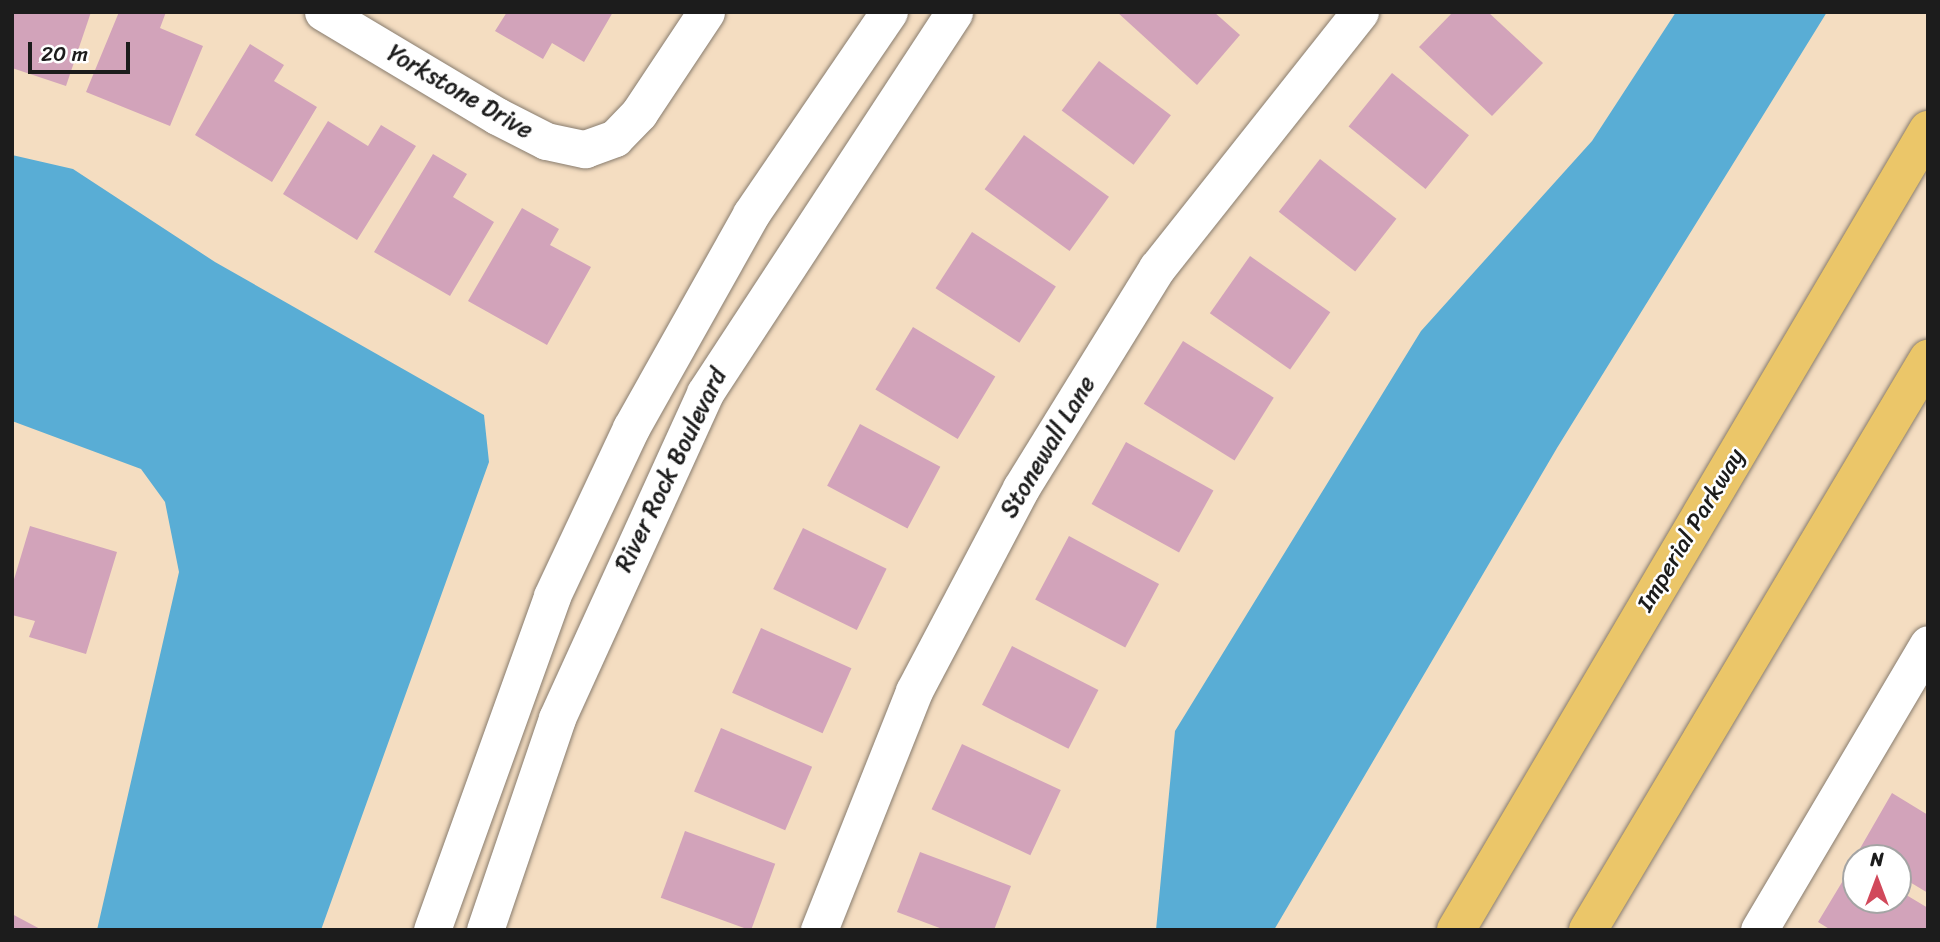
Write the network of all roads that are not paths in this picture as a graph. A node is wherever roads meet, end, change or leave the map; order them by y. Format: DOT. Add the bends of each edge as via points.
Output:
graph roads {
  1 [pos="323,12"];
  2 [pos="706,12"];
  3 [pos="889,12"];
  4 [pos="954,12"];
  5 [pos="1360,12"];
  6 [pos="1928,130"];
  7 [pos="1928,359"];
  8 [pos="1928,644"];
  9 [pos="432,930"];
  10 [pos="485,930"];
  11 [pos="818,930"];
  12 [pos="1456,930"];
  13 [pos="1588,930"];
  14 [pos="1759,930"];
  1 -- 2 [label="street, Yorkstone Drive" via="497,116 546,141 585,149 615,138 639,113"];
  3 -- 9 [label="street, River Rock Boulevard" via="751,214 631,428 552,596"];
  4 -- 10 [label="street, River Rock Boulevard" via="705,393 557,719"];
  5 -- 11 [label="street, Stonewall Lane" via="1157,268 1020,488 914,691"];
  6 -- 12 [label="main road, Imperial Parkway"];
  7 -- 13 [label="main road"];
  8 -- 14 [label="street"];
}
